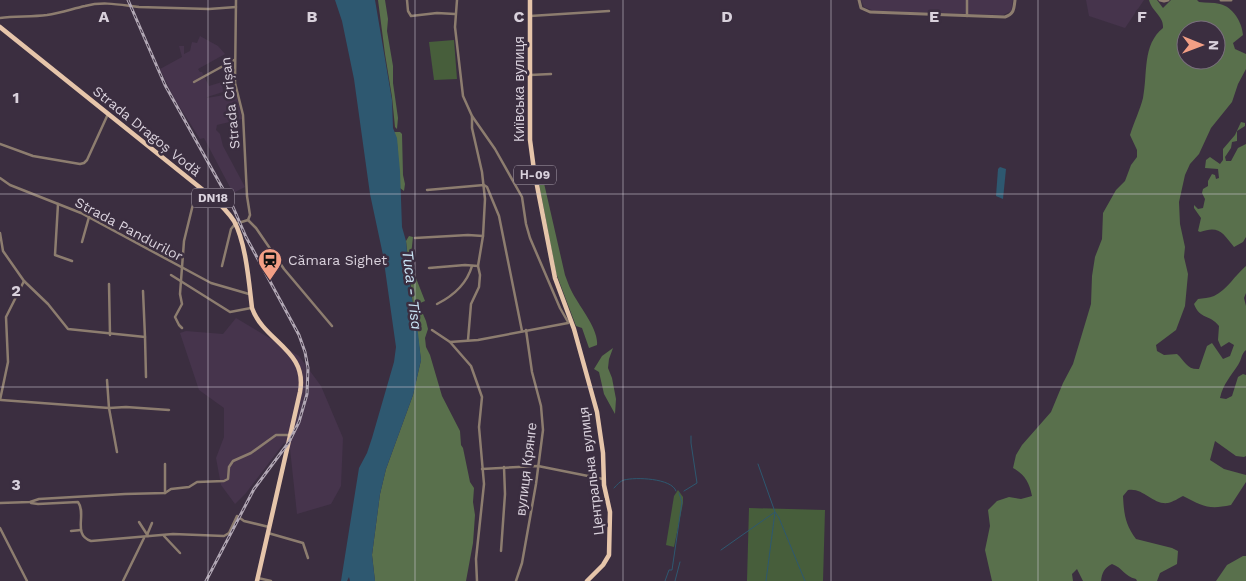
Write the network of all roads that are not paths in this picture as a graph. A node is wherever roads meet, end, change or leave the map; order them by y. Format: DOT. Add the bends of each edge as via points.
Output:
graph roads {
  1 [pos="236,0"];
  2 [pos="407,0"];
  3 [pos="457,0"];
  4 [pos="530,0"];
  5 [pos="859,0"];
  6 [pos="967,0"];
  7 [pos="1015,0"];
  8 [pos="1160,0"];
  9 [pos="1168,0"];
  10 [pos="1221,0"];
  11 [pos="1231,0"];
  12 [pos="236,7"];
  13 [pos="609,11"];
  14 [pos="455,14"];
  15 [pos="530,16"];
  16 [pos="967,16"];
  17 [pos="0,18"];
  18 [pos="0,27"];
  19 [pos="234,59"];
  20 [pos="551,74"];
  21 [pos="530,75"];
  22 [pos="194,82"];
  23 [pos="108,114"];
  24 [pos="472,116"];
  25 [pos="0,144"];
  26 [pos="0,178"];
  27 [pos="484,185"];
  28 [pos="200,188"];
  29 [pos="427,190"];
  30 [pos="58,204"];
  31 [pos="89,217"];
  32 [pos="248,220"];
  33 [pos="235,224"];
  34 [pos="0,233"];
  35 [pos="483,236"];
  36 [pos="415,238"];
  37 [pos="82,242"];
  38 [pos="72,261"];
  39 [pos="222,266"];
  40 [pos="472,266"];
  41 [pos="478,266"];
  42 [pos="182,268"];
  43 [pos="429,268"];
  44 [pos="171,275"];
  45 [pos="24,281"];
  46 [pos="182,281"];
  47 [pos="109,284"];
  48 [pos="143,292"];
  49 [pos="250,294"];
  50 [pos="437,304"];
  51 [pos="252,308"];
  52 [pos="570,322"];
  53 [pos="332,326"];
  54 [pos="182,328"];
  55 [pos="432,330"];
  56 [pos="524,331"];
  57 [pos="110,335"];
  58 [pos="145,337"];
  59 [pos="468,340"];
  60 [pos="450,342"];
  61 [pos="146,377"];
  62 [pos="107,380"];
  63 [pos="0,400"];
  64 [pos="109,408"];
  65 [pos="169,410"];
  66 [pos="290,435"];
  67 [pos="117,452"];
  68 [pos="165,464"];
  69 [pos="538,466"];
  70 [pos="504,467"];
  71 [pos="482,469"];
  72 [pos="603,479"];
  73 [pos="165,493"];
  74 [pos="30,502"];
  75 [pos="0,503"];
  76 [pos="138,522"];
  77 [pos="152,523"];
  78 [pos="269,526"];
  79 [pos="0,528"];
  80 [pos="81,530"];
  81 [pos="71,531"];
  82 [pos="268,534"];
  83 [pos="147,535"];
  84 [pos="164,536"];
  85 [pos="144,538"];
  86 [pos="501,551"];
  87 [pos="180,553"];
  88 [pos="308,558"];
  89 [pos="257,580"];
  90 [pos="26,581"];
  91 [pos="123,581"];
  92 [pos="271,581"];
  93 [pos="477,581"];
  94 [pos="516,581"];
  95 [pos="587,581"];
  1 -- 12 [label="street, Strada Crișan"];
  2 -- 14 [label="street" via="411,16"];
  3 -- 14 [label="street"];
  4 -- 15 [label="main road, Київська вулиця / Н-09"];
  5 -- 16 [label="street" via="861,8 870,12"];
  6 -- 16 [label="street"];
  7 -- 16 [label="street" via="1014,10 1005,17"];
  8 -- 9 [label="street"];
  10 -- 11 [label="street"];
  12 -- 17 [label="street" via="209,9 139,7 132,3 98,4 48,15"];
  12 -- 19 [label="street, Strada Crișan"];
  13 -- 15 [label="street"];
  14 -- 24 [label="street" via="461,89"];
  15 -- 21 [label="main road, Київська вулиця / Н-09"];
  18 -- 23 [label="main road, Strada Dragoș Vodă / DN18"];
  19 -- 22 [label="street"];
  19 -- 32 [label="street, Strada Crișan" via="243,115"];
  20 -- 21 [label="street"];
  21 -- 52 [label="main road, Київська вулиця / Н-09" via="530,140 534,170 555,278"];
  23 -- 25 [label="street" via="84,163 33,156"];
  23 -- 28 [label="main road, Strada Dragoș Vodă / DN18"];
  24 -- 27 [label="street"];
  24 -- 52 [label="street" via="522,197 530,238 560,308"];
  26 -- 30 [label="street, Strada Pandurilor"];
  27 -- 29 [label="street"];
  27 -- 35 [label="street"];
  27 -- 56 [label="street, вулиця Крянге" via="499,216"];
  28 -- 33 [label="main road, Strada Dragoș Vodă / DN18" via="225,209"];
  28 -- 42 [label="street" via="196,192 184,241"];
  30 -- 31 [label="street, Strada Pandurilor"];
  30 -- 38 [label="street" via="55,255"];
  31 -- 37 [label="street"];
  31 -- 42 [label="street, Strada Pandurilor"];
  32 -- 33 [label="street"];
  32 -- 53 [label="street"];
  33 -- 39 [label="street" via="231,228"];
  33 -- 49 [label="main road, Strada Dragoș Vodă / DN18"];
  34 -- 45 [label="street" via="3,251"];
  35 -- 36 [label="street"];
  35 -- 41 [label="street"];
  40 -- 41 [label="street"];
  40 -- 43 [label="street"];
  40 -- 50 [label="street" via="461,285"];
  41 -- 59 [label="street" via="479,287 471,304"];
  42 -- 46 [label="street"];
  42 -- 49 [label="street, Strada Pandurilor" via="211,283"];
  44 -- 46 [label="street"];
  45 -- 57 [label="street" via="68,329"];
  45 -- 63 [label="street" via="6,317 8,362"];
  46 -- 51 [label="street" via="230,312"];
  46 -- 54 [label="street" via="182,304 175,317"];
  47 -- 57 [label="street"];
  48 -- 58 [label="street"];
  49 -- 51 [label="main road, Strada Dragoș Vodă / DN18"];
  51 -- 66 [label="main road, Strada Dragoș Vodă / DN18" via="258,320 301,371 302,385"];
  52 -- 56 [label="street"];
  52 -- 72 [label="main road, Центральна вулиця / Н-09" via="597,412"];
  55 -- 60 [label="street"];
  56 -- 59 [label="street"];
  56 -- 69 [label="street, вулиця Крянге" via="543,421"];
  57 -- 58 [label="street"];
  58 -- 61 [label="street"];
  59 -- 60 [label="street"];
  60 -- 71 [label="street" via="471,366 482,397 478,428"];
  62 -- 64 [label="street"];
  63 -- 64 [label="street"];
  64 -- 65 [label="street"];
  64 -- 67 [label="street"];
  66 -- 73 [label="street" via="276,435 230,463 226,480 197,482"];
  66 -- 78 [label="main road, Strada Dragoș Vodă / DN18"];
  68 -- 73 [label="street"];
  69 -- 70 [label="street"];
  69 -- 72 [label="street"];
  69 -- 94 [label="street, вулиця Крянге" via="522,563"];
  70 -- 71 [label="street"];
  70 -- 86 [label="street"];
  71 -- 93 [label="street" via="484,484 476,559"];
  72 -- 95 [label="main road, Центральна вулиця / Н-09" via="610,512 610,550 607,560"];
  73 -- 74 [label="street"];
  74 -- 75 [label="street"];
  74 -- 80 [label="street" via="78,502"];
  76 -- 83 [label="street"];
  77 -- 83 [label="street"];
  78 -- 82 [label="main road, Strada Dragoș Vodă / DN18"];
  78 -- 84 [label="street" via="236,516 229,533 224,536"];
  79 -- 90 [label="street"];
  80 -- 81 [label="street"];
  80 -- 85 [label="street" via="85,539 91,541"];
  82 -- 88 [label="street" via="303,543"];
  82 -- 89 [label="main road, Strada Dragoș Vodă / DN18"];
  83 -- 84 [label="street"];
  83 -- 85 [label="street"];
  84 -- 87 [label="street"];
  85 -- 91 [label="street"];
  89 -- 92 [label="street"];
}
